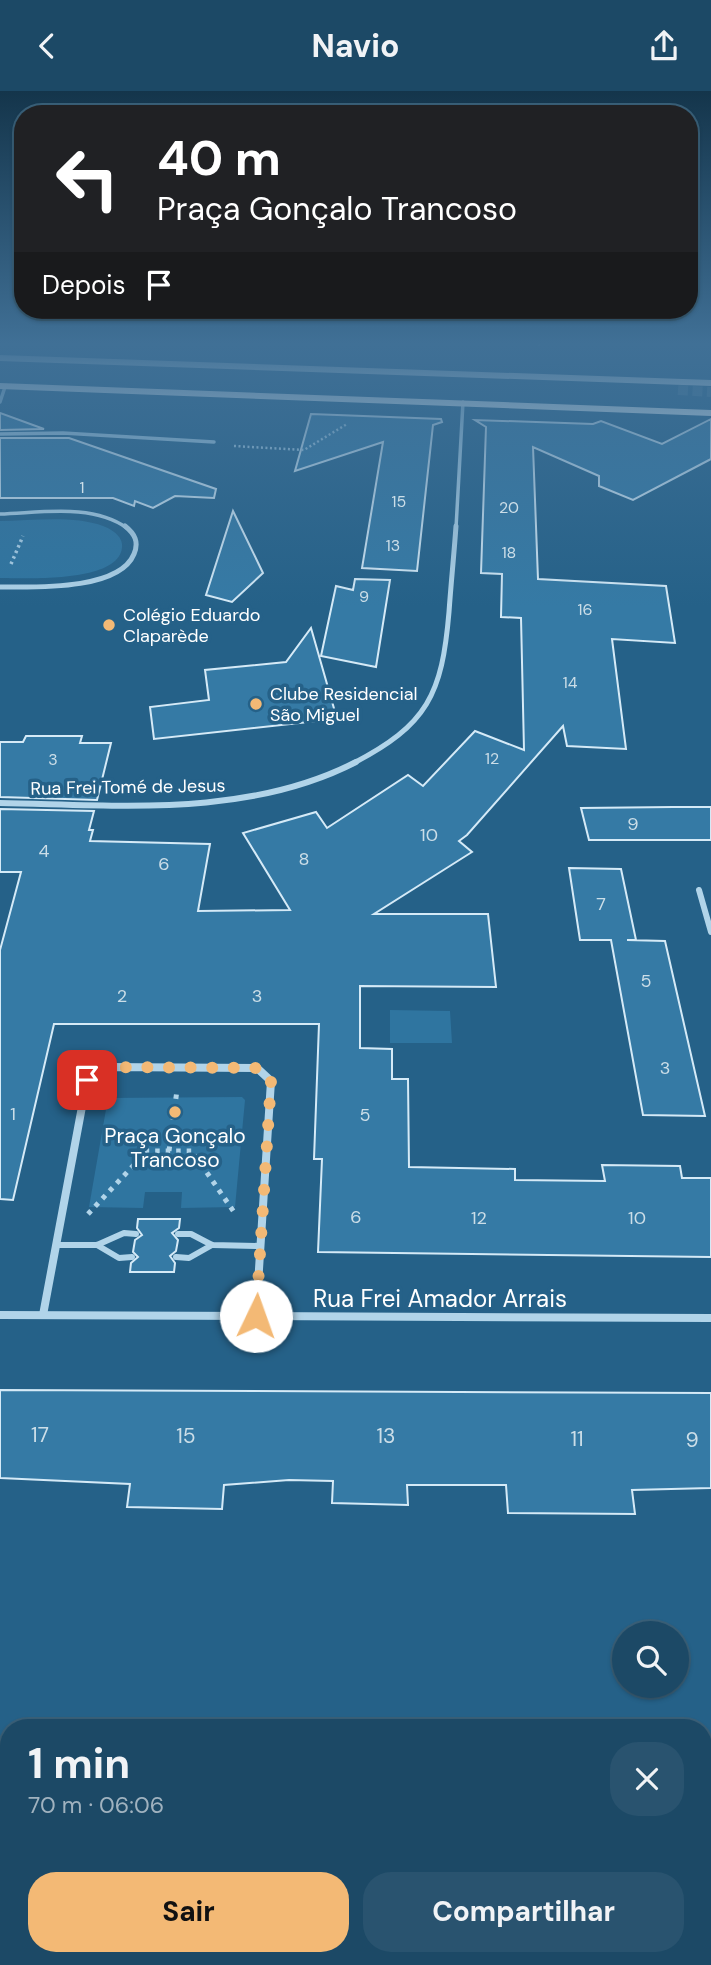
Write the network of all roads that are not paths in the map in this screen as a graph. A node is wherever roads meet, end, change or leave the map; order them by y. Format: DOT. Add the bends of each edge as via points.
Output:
graph roads {
  1 [pos="461,431"];
  2 [pos="0,434"];
  3 [pos="214,442"];
  4 [pos="0,514"];
  5 [pos="0,587"];
  6 [pos="0,803"];
  7 [pos="699,890"];
  8 [pos="711,932"];
  9 [pos="136,1234"];
  10 [pos="178,1234"];
  11 [pos="56,1245"];
  12 [pos="97,1245"];
  13 [pos="212,1245"];
  14 [pos="260,1245"];
  15 [pos="132,1257"];
  16 [pos="176,1257"];
  17 [pos="0,1315"];
  18 [pos="43,1315"];
  19 [pos="256,1316"];
  20 [pos="711,1318"];
  1 -- 6 [label="street, Rua Frei Tomé de Jesus" via="443,665 432,698 387,744 314,781 252,797 186,804"];
  2 -- 3 [label="street"];
  4 -- 5 [label="street" via="102,517 135,535 137,549 127,563 94,580 65,586"];
  7 -- 8 [label="street"];
  9 -- 12 [label="lane" via="124,1233"];
  10 -- 13 [label="lane" via="191,1234"];
  11 -- 12 [label="lane"];
  11 -- 14 [label="street" via="87,1080 104,1067 154,1067 257,1068 271,1081"];
  11 -- 18 [label="street"];
  12 -- 15 [label="lane" via="119,1258"];
  13 -- 14 [label="lane"];
  13 -- 16 [label="lane" via="189,1258"];
  14 -- 19 [label="street"];
  17 -- 18 [label="street, Rua Frei Amador Arrais"];
  18 -- 19 [label="street, Rua Frei Amador Arrais"];
  19 -- 20 [label="street, Rua Frei Amador Arrais"];
}
